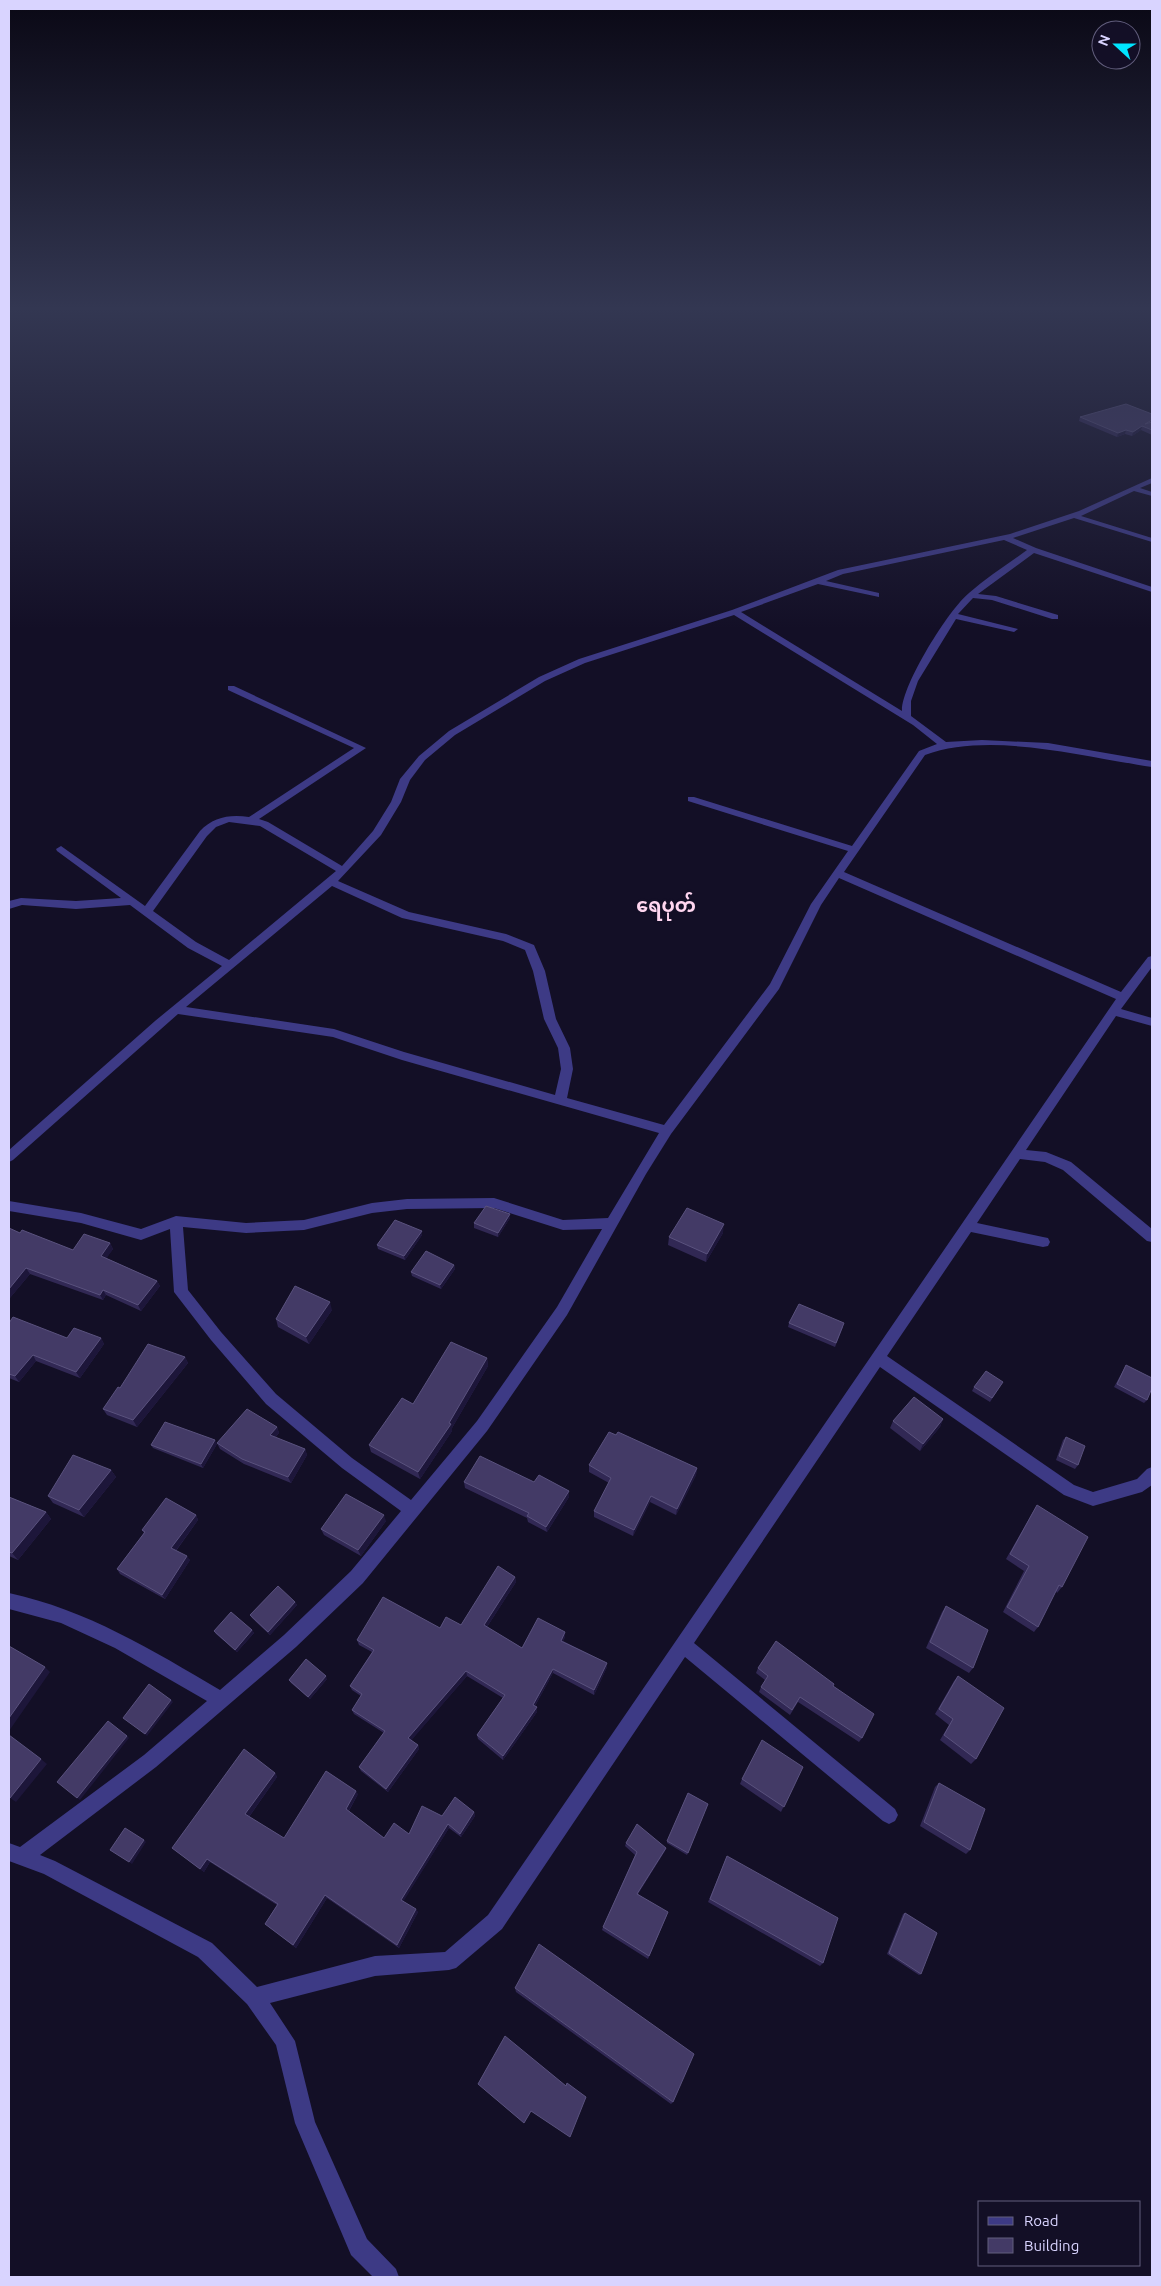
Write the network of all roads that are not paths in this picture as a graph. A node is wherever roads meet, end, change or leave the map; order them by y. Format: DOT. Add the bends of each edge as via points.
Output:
graph roads {
  1 [pos="1152,480"];
  2 [pos="1134,488"];
  3 [pos="1152,494"];
  4 [pos="1074,516"];
  5 [pos="1004,537"];
  6 [pos="1152,540"];
  7 [pos="1033,550"];
  8 [pos="817,581"];
  9 [pos="1152,590"];
  10 [pos="876,595"];
  11 [pos="971,595"];
  12 [pos="735,612"];
  13 [pos="954,616"];
  14 [pos="1056,617"];
  15 [pos="1014,629"];
  16 [pos="231,688"];
  17 [pos="907,718"];
  18 [pos="944,745"];
  19 [pos="1152,764"];
  20 [pos="691,799"];
  21 [pos="251,820"];
  22 [pos="61,849"];
  23 [pos="852,850"];
  24 [pos="343,871"];
  25 [pos="836,873"];
  26 [pos="330,881"];
  27 [pos="134,901"];
  28 [pos="9,905"];
  29 [pos="146,913"];
  30 [pos="1152,960"];
  31 [pos="230,965"];
  32 [pos="1123,997"];
  33 [pos="176,1010"];
  34 [pos="1114,1012"];
  35 [pos="1152,1022"];
  36 [pos="560,1100"];
  37 [pos="667,1131"];
  38 [pos="1017,1154"];
  39 [pos="9,1157"];
  40 [pos="9,1206"];
  41 [pos="176,1221"];
  42 [pos="612,1223"];
  43 [pos="968,1226"];
  44 [pos="1152,1237"];
  45 [pos="1043,1242"];
  46 [pos="878,1358"];
  47 [pos="1152,1474"];
  48 [pos="412,1510"];
  49 [pos="9,1601"];
  50 [pos="683,1645"];
  51 [pos="220,1699"];
  52 [pos="889,1815"];
  53 [pos="16,1854"];
  54 [pos="254,1996"];
  55 [pos="388,2277"];
  1 -- 2 [label="street"];
  2 -- 3 [label="street"];
  2 -- 4 [label="street"];
  4 -- 5 [label="street"];
  4 -- 6 [label="street"];
  5 -- 7 [label="street"];
  5 -- 8 [label="street" via="841,572"];
  7 -- 9 [label="street"];
  7 -- 11 [label="street"];
  8 -- 10 [label="street"];
  8 -- 12 [label="street"];
  11 -- 13 [label="street"];
  11 -- 14 [label="street" via="993,598"];
  12 -- 17 [label="street"];
  12 -- 24 [label="street" via="582,661 452,732 422,758 405,779 396,802 377,833"];
  13 -- 15 [label="street"];
  13 -- 17 [label="street" via="914,682 906,701"];
  16 -- 21 [label="street" via="362,748"];
  17 -- 18 [label="street"];
  18 -- 19 [label="street" via="1048,746"];
  18 -- 23 [label="street" via="922,753"];
  20 -- 23 [label="street"];
  21 -- 24 [label="street" via="264,824"];
  21 -- 29 [label="street" via="220,821 207,829"];
  22 -- 27 [label="street"];
  23 -- 25 [label="street"];
  24 -- 26 [label="street"];
  25 -- 32 [label="street"];
  25 -- 37 [label="street" via="816,904 775,986"];
  26 -- 31 [label="street"];
  26 -- 36 [label="street" via="406,915 506,938 530,948 550,1019 564,1048 567,1069"];
  27 -- 28 [label="street" via="76,905 21,901"];
  27 -- 29 [label="street"];
  29 -- 31 [label="street" via="192,945"];
  30 -- 32 [label="street"];
  31 -- 33 [label="street"];
  32 -- 34 [label="street"];
  33 -- 36 [label="street" via="334,1033 402,1056"];
  33 -- 39 [label="street"];
  34 -- 35 [label="street"];
  34 -- 38 [label="street"];
  36 -- 37 [label="street"];
  37 -- 42 [label="street"];
  38 -- 43 [label="street"];
  38 -- 44 [label="street" via="1046,1157 1067,1166"];
  40 -- 41 [label="street" via="81,1218 141,1235"];
  41 -- 42 [label="street" via="246,1228 304,1225 372,1208 406,1204 494,1203 564,1225"];
  41 -- 48 [label="street" via="181,1292 216,1336 271,1399 348,1464"];
  42 -- 48 [label="street" via="562,1311 482,1426"];
  43 -- 45 [label="street"];
  43 -- 46 [label="street"];
  46 -- 47 [label="street" via="1069,1490 1093,1499 1142,1485"];
  46 -- 50 [label="street"];
  48 -- 51 [label="street" via="357,1577 290,1641"];
  49 -- 51 [label="street" via="62,1615 121,1642"];
  50 -- 52 [label="street"];
  50 -- 54 [label="street" via="495,1922 449,1962 375,1966"];
  51 -- 53 [label="street" via="150,1761"];
  53 -- 54 [label="street" via="48,1866 205,1950"];
  54 -- 55 [label="street" via="285,2041 305,2123 359,2246"];
}
